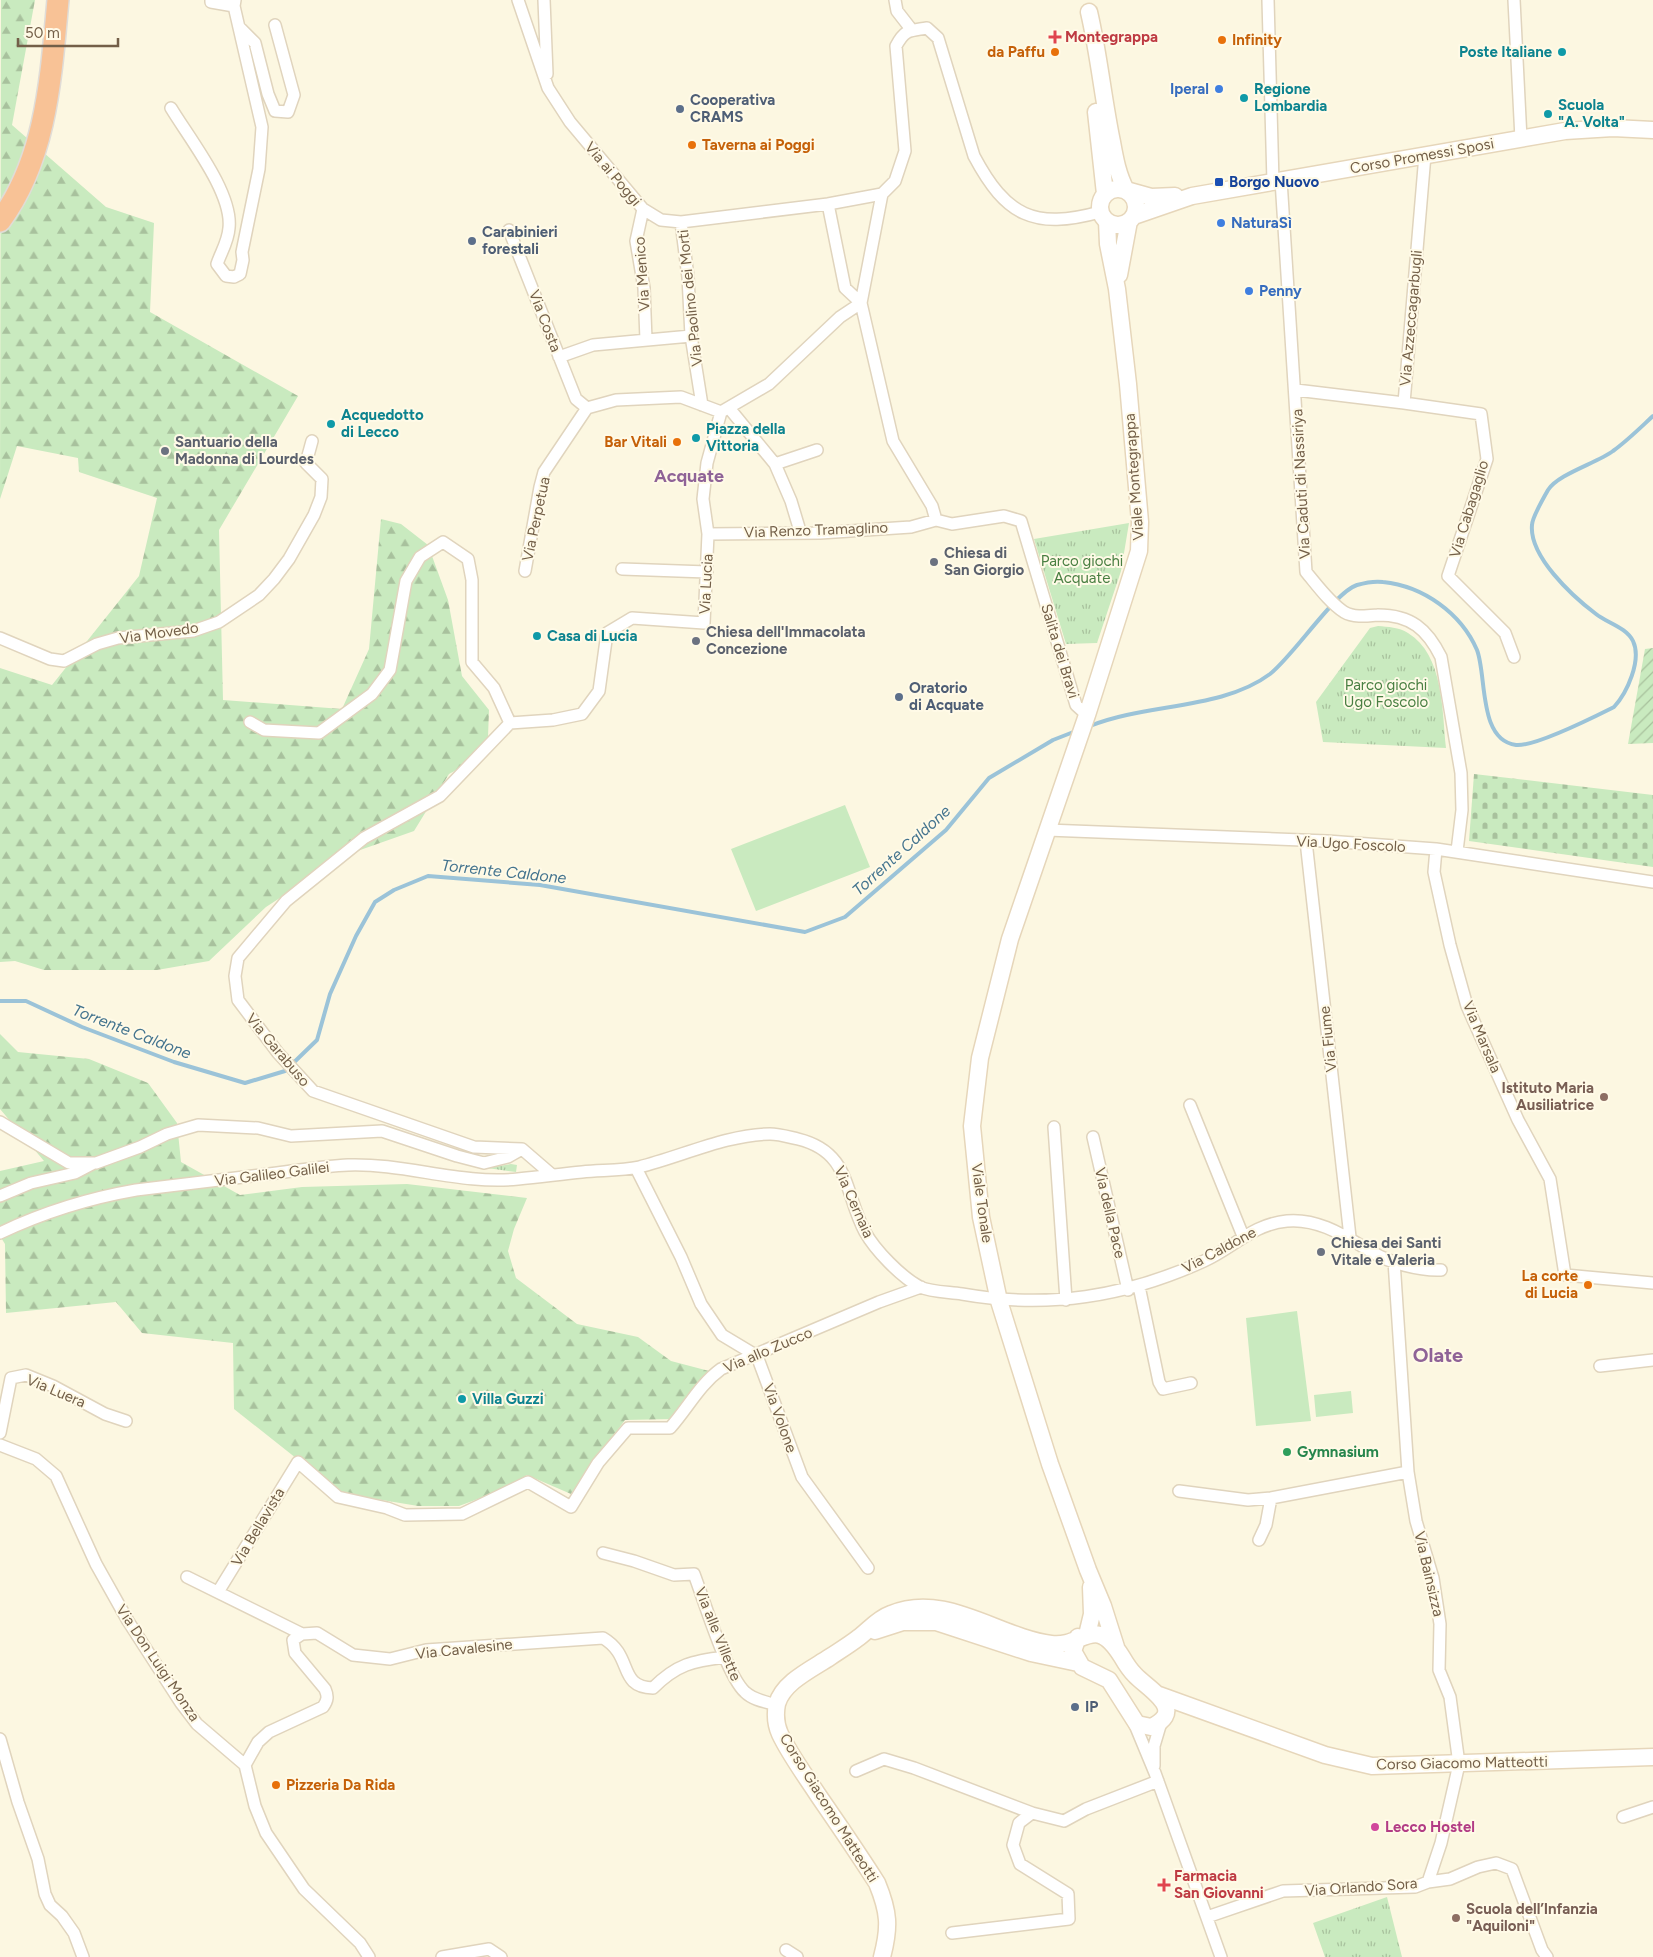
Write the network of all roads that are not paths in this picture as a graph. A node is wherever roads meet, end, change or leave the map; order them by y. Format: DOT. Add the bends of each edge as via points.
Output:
graph roads {
  1 [pos="58,0"];
  2 [pos="211,0"];
  3 [pos="518,0"];
  4 [pos="544,0"];
  5 [pos="895,0"];
  6 [pos="1268,0"];
  7 [pos="1514,0"];
  8 [pos="235,3"];
  9 [pos="1088,6"];
  10 [pos="275,26"];
  11 [pos="239,27"];
  12 [pos="911,29"];
  13 [pos="548,88"];
  14 [pos="171,108"];
  15 [pos="1653,130"];
  16 [pos="1521,139"];
  17 [pos="1425,155"];
  18 [pos="1277,181"];
  19 [pos="1126,190"];
  20 [pos="882,194"];
  21 [pos="1105,194"];
  22 [pos="1192,196"];
  23 [pos="828,204"];
  24 [pos="643,209"];
  25 [pos="1104,216"];
  26 [pos="1131,219"];
  27 [pos="0,221"];
  28 [pos="681,222"];
  29 [pos="509,230"];
  30 [pos="1117,289"];
  31 [pos="860,303"];
  32 [pos="690,336"];
  33 [pos="646,340"];
  34 [pos="559,357"];
  35 [pos="1296,390"];
  36 [pos="1404,403"];
  37 [pos="702,404"];
  38 [pos="587,408"];
  39 [pos="725,410"];
  40 [pos="312,442"];
  41 [pos="817,450"];
  42 [pos="774,464"];
  43 [pos="936,520"];
  44 [pos="800,531"];
  45 [pos="708,534"];
  46 [pos="622,569"];
  47 [pos="525,571"];
  48 [pos="707,572"];
  49 [pos="0,638"];
  50 [pos="1514,657"];
  51 [pos="1086,717"];
  52 [pos="250,722"];
  53 [pos="510,723"];
  54 [pos="1047,830"];
  55 [pos="1306,841"];
  56 [pos="1436,849"];
  57 [pos="1457,850"];
  58 [pos="1653,882"];
  59 [pos="1190,1105"];
  60 [pos="0,1122"];
  61 [pos="1054,1128"];
  62 [pos="1093,1137"];
  63 [pos="522,1149"];
  64 [pos="96,1163"];
  65 [pos="636,1168"];
  66 [pos="551,1174"];
  67 [pos="0,1196"];
  68 [pos="0,1233"];
  69 [pos="1242,1236"];
  70 [pos="1350,1237"];
  71 [pos="1394,1261"];
  72 [pos="1441,1270"];
  73 [pos="1653,1283"];
  74 [pos="921,1287"];
  75 [pos="1133,1288"];
  76 [pos="1066,1300"];
  77 [pos="999,1301"];
  78 [pos="757,1356"];
  79 [pos="1653,1360"];
  80 [pos="1600,1366"];
  81 [pos="1191,1383"];
  82 [pos="126,1421"];
  83 [pos="0,1434"];
  84 [pos="0,1445"];
  85 [pos="298,1462"];
  86 [pos="1408,1472"];
  87 [pos="1179,1491"];
  88 [pos="1271,1498"];
  89 [pos="1259,1540"];
  90 [pos="603,1553"];
  91 [pos="868,1568"];
  92 [pos="1088,1570"];
  93 [pos="187,1577"];
  94 [pos="218,1592"];
  95 [pos="302,1634"];
  96 [pos="1082,1636"];
  97 [pos="859,1638"];
  98 [pos="1116,1647"];
  99 [pos="725,1657"];
  100 [pos="1078,1663"];
  101 [pos="1159,1695"];
  102 [pos="777,1705"];
  103 [pos="1219,1716"];
  104 [pos="1132,1717"];
  105 [pos="1162,1719"];
  106 [pos="0,1739"];
  107 [pos="1653,1757"];
  108 [pos="1459,1764"];
  109 [pos="245,1765"];
  110 [pos="856,1771"];
  111 [pos="1156,1777"];
  112 [pos="1653,1807"];
  113 [pos="1032,1813"];
  114 [pos="1623,1817"];
  115 [pos="1428,1882"];
  116 [pos="1207,1916"];
  117 [pos="952,1933"];
  118 [pos="786,1950"];
  119 [pos="84,1957"];
  120 [pos="369,1957"];
  121 [pos="442,1957"];
  122 [pos="501,1957"];
  123 [pos="797,1957"];
  124 [pos="882,1957"];
  125 [pos="1221,1957"];
  126 [pos="1547,1957"];
  1 -- 27 [label="highway" via="37,147 24,182"];
  2 -- 8 [label="street"];
  3 -- 13 [label="street, Via ai Poggi"];
  4 -- 13 [label="street"];
  5 -- 12 [label="street" via="897,11"];
  6 -- 18 [label="street, Via Caduti di Nassiriya"];
  7 -- 16 [label="street"];
  8 -- 11 [label="street"];
  9 -- 19 [label="main road" via="1117,169"];
  9 -- 21 [label="main road"];
  10 -- 11 [label="street" via="294,95 288,112 275,111 255,43"];
  11 -- 14 [label="street" via="262,127 259,169 242,252 243,268 234,277 226,276 217,264 225,248 229,227 227,206 212,174"];
  12 -- 20 [label="street" via="902,35 896,46 905,151 895,181"];
  12 -- 25 [label="street" via="927,28 938,38 974,156 983,174 1008,204 1021,214 1048,219"];
  13 -- 24 [label="street, Via ai Poggi" via="570,122"];
  15 -- 16 [label="main road, Corso Promessi Sposi" via="1612,128"];
  16 -- 17 [label="main road, Corso Promessi Sposi"];
  17 -- 18 [label="main road, Corso Promessi Sposi"];
  17 -- 36 [label="street, Via Azzeccagarbugli"];
  18 -- 22 [label="main road, Corso Promessi Sposi"];
  18 -- 35 [label="street, Via Caduti di Nassiriya"];
  19 -- 21 [label="main road" via="1111,190"];
  19 -- 22 [label="main road, Corso Promessi Sposi" via="1151,197"];
  19 -- 26 [label="main road" via="1135,201"];
  20 -- 23 [label="street, Via ai Poggi"];
  20 -- 31 [label="street"];
  21 -- 25 [label="main road" via="1101,201"];
  22 -- 26 [label="main road, Corso Promessi Sposi"];
  23 -- 28 [label="street, Via ai Poggi"];
  23 -- 31 [label="street" via="845,288"];
  24 -- 28 [label="street, Via ai Poggi" via="661,220"];
  24 -- 33 [label="street, Via Menico" via="636,241 644,288"];
  25 -- 26 [label="main road" via="1122,224"];
  25 -- 30 [label="main road, Viale Montegrappa"];
  26 -- 30 [label="main road, Viale Montegrappa" via="1122,251"];
  28 -- 32 [label="street, Via Paolino dei Morti" via="688,277"];
  29 -- 34 [label="street, Via Costa"];
  30 -- 51 [label="main road, Viale Montegrappa" via="1140,522 1139,550"];
  31 -- 39 [label="street" via="840,317 770,384"];
  31 -- 43 [label="street" via="893,441 932,506"];
  32 -- 33 [label="street"];
  32 -- 37 [label="street, Via Paolino dei Morti"];
  33 -- 34 [label="street" via="594,345"];
  34 -- 38 [label="street, Via Costa" via="576,399"];
  35 -- 36 [label="street, Via Azzeccagarbugli"];
  35 -- 57 [label="street, Via Caduti di Nassiriya" via="1306,572 1344,612 1360,617 1401,617 1421,627 1433,642 1441,657 1461,773 1462,810"];
  36 -- 50 [label="street, Via Cabagaglio" via="1481,414 1487,459 1448,576 1505,633"];
  37 -- 38 [label="street" via="681,397 616,400"];
  37 -- 39 [label="street"];
  38 -- 47 [label="street, Via Perpetua" via="544,472"];
  39 -- 42 [label="street"];
  39 -- 45 [label="street" via="708,463 703,499"];
  40 -- 49 [label="street, Via Movedo" via="306,463 322,480 321,497 314,515 274,579 237,611 219,622 193,631 118,638 97,644 64,661 50,660"];
  41 -- 42 [label="street"];
  42 -- 44 [label="street"];
  43 -- 44 [label="street, Via Renzo Tramaglino" via="911,526 820,533"];
  43 -- 51 [label="street, Salita dei Bravi" via="952,524 1004,516 1021,521 1076,705"];
  44 -- 45 [label="street, Via Renzo Tramaglino"];
  45 -- 48 [label="street, Via Lucia"];
  46 -- 48 [label="street"];
  48 -- 53 [label="street, Via Lucia" via="704,623 632,618 606,633 599,691 582,714"];
  51 -- 54 [label="main road, Viale Montegrappa"];
  52 -- 53 [label="street" via="264,730 319,733 372,694 390,670 406,582 420,557 444,542 468,559 472,580 472,662 494,688"];
  53 -- 63 [label="street, Via Garabuso" via="440,796 364,838 286,901 238,958 235,976 238,1000 278,1053 313,1091 474,1147"];
  54 -- 55 [label="street, Via Ugo Foscolo"];
  54 -- 77 [label="main road, Viale Tonale" via="998,983 980,1058 972,1126 981,1217"];
  55 -- 56 [label="street, Via Ugo Foscolo"];
  55 -- 70 [label="street, Via Fiume"];
  56 -- 57 [label="street, Via Ugo Foscolo"];
  56 -- 73 [label="street, Via Marsala" via="1434,872 1467,1006 1518,1120 1550,1179 1565,1275"];
  57 -- 58 [label="street, Via Ugo Foscolo" via="1513,862"];
  59 -- 69 [label="street"];
  60 -- 64 [label="street" via="69,1163"];
  61 -- 76 [label="street"];
  62 -- 75 [label="street, Via della Pace"];
  63 -- 64 [label="street" via="508,1157 484,1162 382,1131 291,1136 258,1128 198,1125"];
  63 -- 66 [label="street"];
  64 -- 67 [label="street" via="75,1173 31,1183"];
  65 -- 66 [label="street, Via Cernaia"];
  65 -- 74 [label="street, Via Cernaia" via="736,1139 771,1133 803,1140 825,1150 837,1163 853,1197 863,1230 876,1250"];
  65 -- 78 [label="street" via="682,1257 701,1304 722,1335"];
  66 -- 68 [label="street, Via Galileo Galilei" via="515,1180 479,1179 349,1165 106,1195"];
  69 -- 70 [label="street, Via Caldone" via="1290,1220 1314,1223"];
  69 -- 75 [label="street, Via Caldone" via="1210,1258"];
  70 -- 71 [label="street, Via Caldone" via="1375,1254"];
  71 -- 72 [label="street, Via Caldone"];
  71 -- 86 [label="street, Via Bainsizza"];
  74 -- 77 [label="street, Via Cernaia"];
  74 -- 78 [label="street, Via allo Zucco"];
  75 -- 76 [label="street, Via Caldone"];
  75 -- 81 [label="street" via="1159,1382 1164,1389"];
  76 -- 77 [label="street, Via Caldone"];
  77 -- 92 [label="main road, Viale Tonale" via="1050,1464"];
  78 -- 85 [label="street, Via allo Zucco" via="721,1369 706,1380 670,1428 628,1428 598,1463 571,1507 528,1482 462,1514 405,1515 338,1497"];
  78 -- 91 [label="street, Via Volone" via="802,1478"];
  79 -- 80 [label="street"];
  82 -- 83 [label="street, Via Luera" via="26,1375 11,1378"];
  84 -- 109 [label="street, Via Don Luigi Monza" via="36,1459 56,1476 96,1564 181,1703 198,1724"];
  85 -- 94 [label="street, Via Bellavista"];
  86 -- 88 [label="street"];
  86 -- 108 [label="street, Via Bainsizza" via="1416,1521 1433,1578 1440,1624 1439,1670 1450,1697"];
  87 -- 88 [label="street" via="1248,1500"];
  88 -- 89 [label="street" via="1266,1525"];
  90 -- 99 [label="street, Via alle Villette" via="674,1575 694,1574"];
  92 -- 96 [label="main road, Viale Tonale" via="1092,1602"];
  92 -- 98 [label="main road, Viale Tonale"];
  93 -- 94 [label="street, Via Cavalesine"];
  94 -- 95 [label="street, Via Cavalesine"];
  95 -- 99 [label="street, Via Cavalesine" via="318,1632 353,1655 390,1660 426,1650 603,1638 620,1652 630,1680 640,1687 653,1688 669,1672 692,1661"];
  95 -- 109 [label="street" via="292,1640 292,1646 326,1689 326,1702 322,1707 269,1732 258,1742"];
  96 -- 97 [label="main road" via="1070,1643 1051,1644 951,1612 925,1608 890,1614"];
  96 -- 98 [label="main road" via="1102,1636"];
  96 -- 100 [label="main road, Viale Tonale" via="1073,1652"];
  97 -- 100 [label="main road" via="903,1622 928,1621 1031,1653"];
  97 -- 102 [label="main road" via="786,1688"];
  98 -- 101 [label="main road" via="1134,1674"];
  99 -- 102 [label="street, Via alle Villette" via="743,1691 751,1697"];
  100 -- 104 [label="main road" via="1109,1680"];
  101 -- 103 [label="main road, Corso Giacomo Matteotti"];
  101 -- 105 [label="main road" via="1165,1705"];
  102 -- 124 [label="main road, Corso Giacomo Matteotti" via="776,1722 784,1741 877,1883 886,1905 888,1926"];
  103 -- 105 [label="main road, Corso Giacomo Matteotti" via="1181,1713"];
  103 -- 108 [label="main road, Corso Giacomo Matteotti" via="1325,1755 1359,1764"];
  104 -- 105 [label="main road, Corso Giacomo Matteotti" via="1137,1724 1151,1727"];
  104 -- 111 [label="street"];
  105 -- 111 [label="street" via="1154,1746"];
  106 -- 119 [label="street" via="38,1859 45,1894 50,1905 74,1933"];
  107 -- 108 [label="main road, Corso Giacomo Matteotti"];
  108 -- 115 [label="street, Via Orlando Sora" via="1441,1843"];
  109 -- 120 [label="street" via="255,1806 266,1833 304,1889 360,1943"];
  110 -- 113 [label="street" via="884,1759"];
  111 -- 113 [label="street" via="1064,1821"];
  111 -- 116 [label="street"];
  112 -- 114 [label="street"];
  113 -- 117 [label="street" via="1019,1823 1014,1845 1020,1864 1068,1894 1069,1919"];
  115 -- 116 [label="street, Via Orlando Sora" via="1414,1886 1283,1892"];
  115 -- 126 [label="street" via="1496,1863 1512,1869"];
  116 -- 125 [label="street"];
  118 -- 123 [label="street"];
  121 -- 122 [label="street" via="489,1949"];
}
